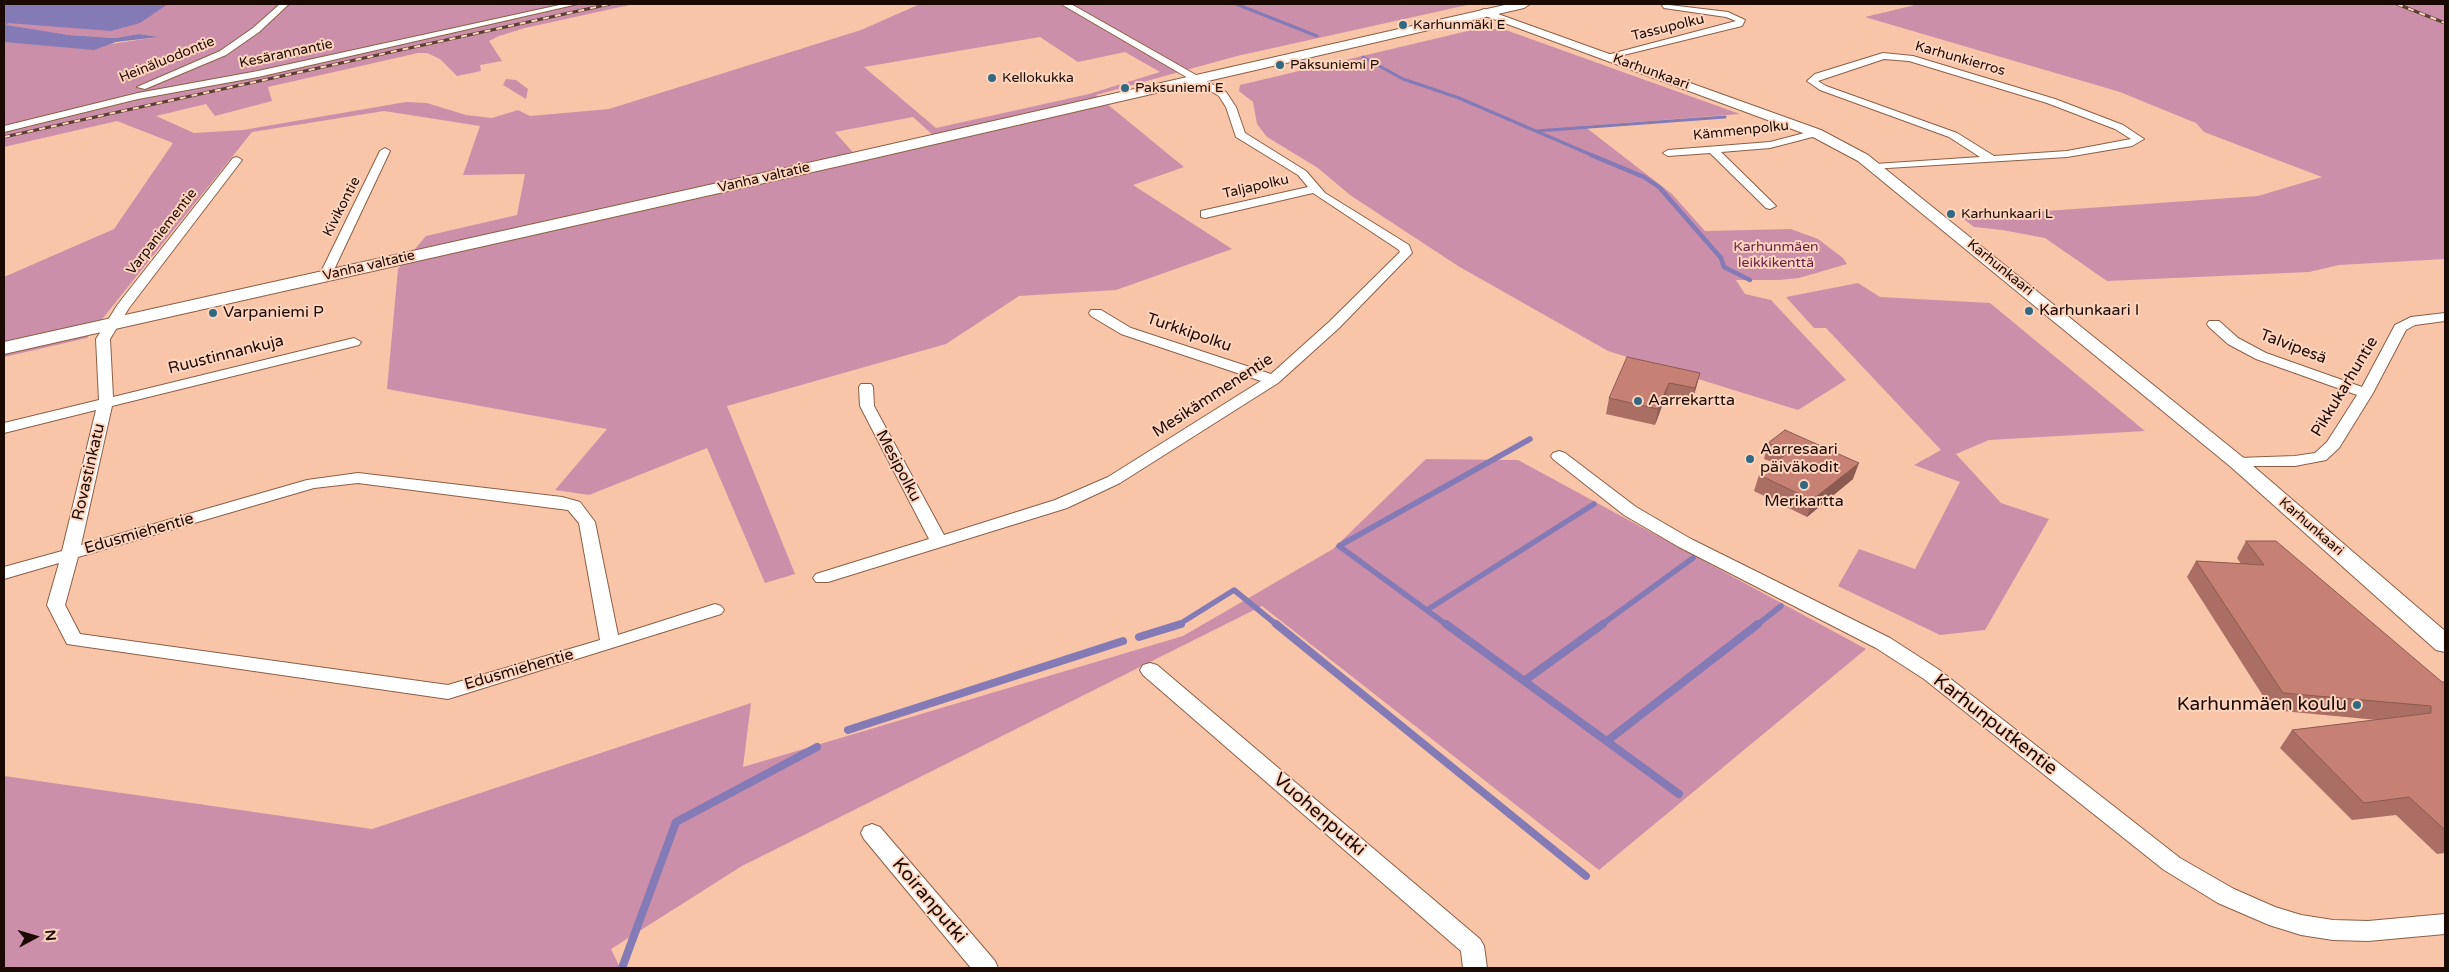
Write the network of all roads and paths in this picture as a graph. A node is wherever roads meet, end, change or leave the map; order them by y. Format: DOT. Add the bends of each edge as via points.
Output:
graph roads {
  1 [pos="285,4"];
  2 [pos="574,4"];
  3 [pos="1065,4"];
  4 [pos="1524,4"];
  5 [pos="1664,5"];
  6 [pos="1484,12"];
  7 [pos="1610,57"];
  8 [pos="1195,78"];
  9 [pos="106,104"];
  10 [pos="4,129"];
  11 [pos="1816,134"];
  12 [pos="1713,150"];
  13 [pos="385,151"];
  14 [pos="1668,153"];
  15 [pos="1990,158"];
  16 [pos="237,160"];
  17 [pos="1875,167"];
  18 [pos="1314,188"];
  19 [pos="1770,206"];
  20 [pos="1205,214"];
  21 [pos="325,276"];
  22 [pos="1096,314"];
  23 [pos="2445,317"];
  24 [pos="111,324"];
  25 [pos="2214,324"];
  26 [pos="354,342"];
  27 [pos="4,348"];
  28 [pos="1273,380"];
  29 [pos="866,387"];
  30 [pos="2366,392"];
  31 [pos="106,401"];
  32 [pos="4,428"];
  33 [pos="1559,456"];
  34 [pos="2238,463"];
  35 [pos="939,542"];
  36 [pos="70,554"];
  37 [pos="4,573"];
  38 [pos="822,578"];
  39 [pos="715,610"];
  40 [pos="610,644"];
  41 [pos="2445,644"];
  42 [pos="1150,670"];
  43 [pos="872,833"];
  44 [pos="2445,924"];
  45 [pos="986,968"];
  46 [pos="1475,968"];
  1 -- 9 [label="street, Heinäluodontie" via="223,53 120,95"];
  2 -- 9 [label="street, Kesärannantie"];
  3 -- 8 [label="street, Mesikämmenentie"];
  4 -- 6 [label="main road, Vanha valtatie"];
  5 -- 7 [label="street, Tassupolku" via="1741,20 1739,24"];
  6 -- 7 [label="street, Karhunkaari"];
  6 -- 8 [label="main road, Vanha valtatie"];
  7 -- 11 [label="street, Karhunkaari"];
  8 -- 18 [label="street, Mesikämmenentie" via="1223,94 1240,135 1302,174"];
  8 -- 21 [label="main road, Vanha valtatie"];
  9 -- 10 [label="street, Kesärannantie"];
  11 -- 12 [label="street, Kämmenpolku" via="1784,143"];
  11 -- 17 [label="street, Karhunkaari"];
  12 -- 14 [label="street, Kämmenpolku"];
  12 -- 19 [label="street"];
  13 -- 21 [label="street, Kivikontie"];
  15 -- 15 [label="street, Karhunkierros" via="2087,152 2139,139 2118,127 2051,101 1910,58 1883,56 1818,76 1812,81 1823,88 1953,134"];
  15 -- 17 [label="street, Karhunkierros"];
  16 -- 24 [label="street, Varpaniementie"];
  17 -- 34 [label="street, Karhunkaari"];
  18 -- 20 [label="street, Taljapolku"];
  18 -- 28 [label="street, Mesikämmenentie" via="1405,248 1406,253"];
  21 -- 24 [label="main road, Vanha valtatie"];
  22 -- 28 [label="street, Turkkipolku" via="1126,330"];
  23 -- 30 [label="street, Pikkukarhuntie" via="2411,321 2400,328"];
  24 -- 27 [label="main road, Vanha valtatie"];
  24 -- 31 [label="street, Rovastinkatu" via="102,340"];
  25 -- 30 [label="street, Talvipesä" via="2233,341 2261,356"];
  26 -- 31 [label="street, Ruustinnankuja"];
  28 -- 35 [label="street, Mesikämmenentie" via="1114,480 1061,504"];
  29 -- 35 [label="street, Mesipolku" via="867,406"];
  30 -- 34 [label="street, Pikkukarhuntie" via="2333,445 2320,457"];
  31 -- 32 [label="street, Ruustinnankuja"];
  31 -- 36 [label="street, Rovastinkatu"];
  33 -- 44 [label="street, Karhunputkentie" via="1630,511 1661,530 1883,644 1931,674 2172,864 2226,896 2269,915 2333,930 2368,931"];
  34 -- 41 [label="street, Karhunkaari"];
  35 -- 38 [label="street, Mesikämmenentie"];
  36 -- 37 [label="street"];
  36 -- 40 [label="street, Edusmiehentie" via="56,605 74,639 448,692"];
  36 -- 40 [label="street, Edusmiehentie" via="313,483 338,479 358,478 562,502 574,506 587,522"];
  39 -- 40 [label="street, Edusmiehentie"];
  42 -- 46 [label="street, Vuohenputki" via="1472,946"];
  43 -- 45 [label="street, Koiranputki"];
}
